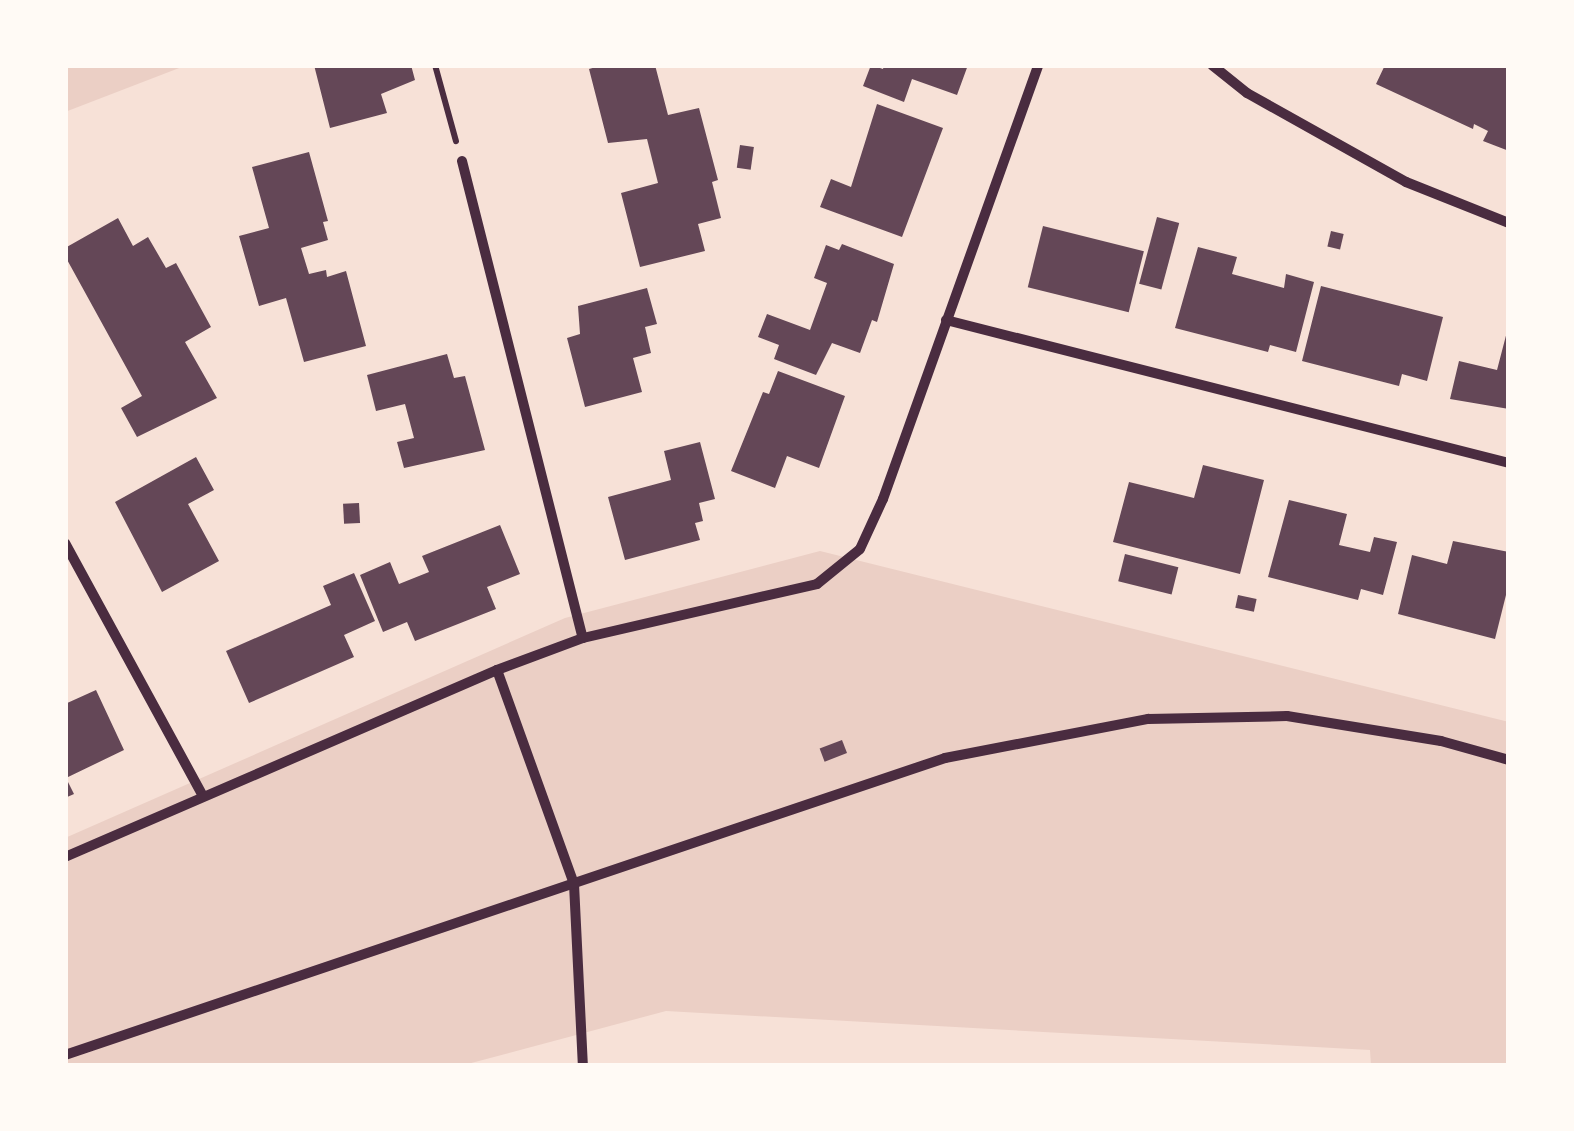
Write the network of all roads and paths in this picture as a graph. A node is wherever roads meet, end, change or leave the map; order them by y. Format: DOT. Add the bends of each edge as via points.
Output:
graph roads {
  1 [pos="435,65"];
  2 [pos="1038,65"];
  3 [pos="1212,65"];
  4 [pos="462,161"];
  5 [pos="1509,223"];
  6 [pos="946,320"];
  7 [pos="1509,463"];
  8 [pos="65,542"];
  9 [pos="583,638"];
  10 [pos="497,670"];
  11 [pos="1509,760"];
  12 [pos="203,796"];
  13 [pos="65,857"];
  14 [pos="574,884"];
  15 [pos="65,1055"];
  16 [pos="583,1066"];
  1 -- 4 [label="path"];
  2 -- 6 [label="street"];
  3 -- 5 [label="street" via="1247,92 1406,182"];
  4 -- 9 [label="street"];
  6 -- 7 [label="street"];
  6 -- 9 [label="street" via="860,549 817,584"];
  8 -- 12 [label="street"];
  9 -- 10 [label="street"];
  10 -- 12 [label="street"];
  10 -- 14 [label="street"];
  11 -- 14 [label="street" via="1287,716 1148,719 945,758"];
  12 -- 13 [label="street"];
  14 -- 15 [label="street"];
  14 -- 16 [label="street"];
}
